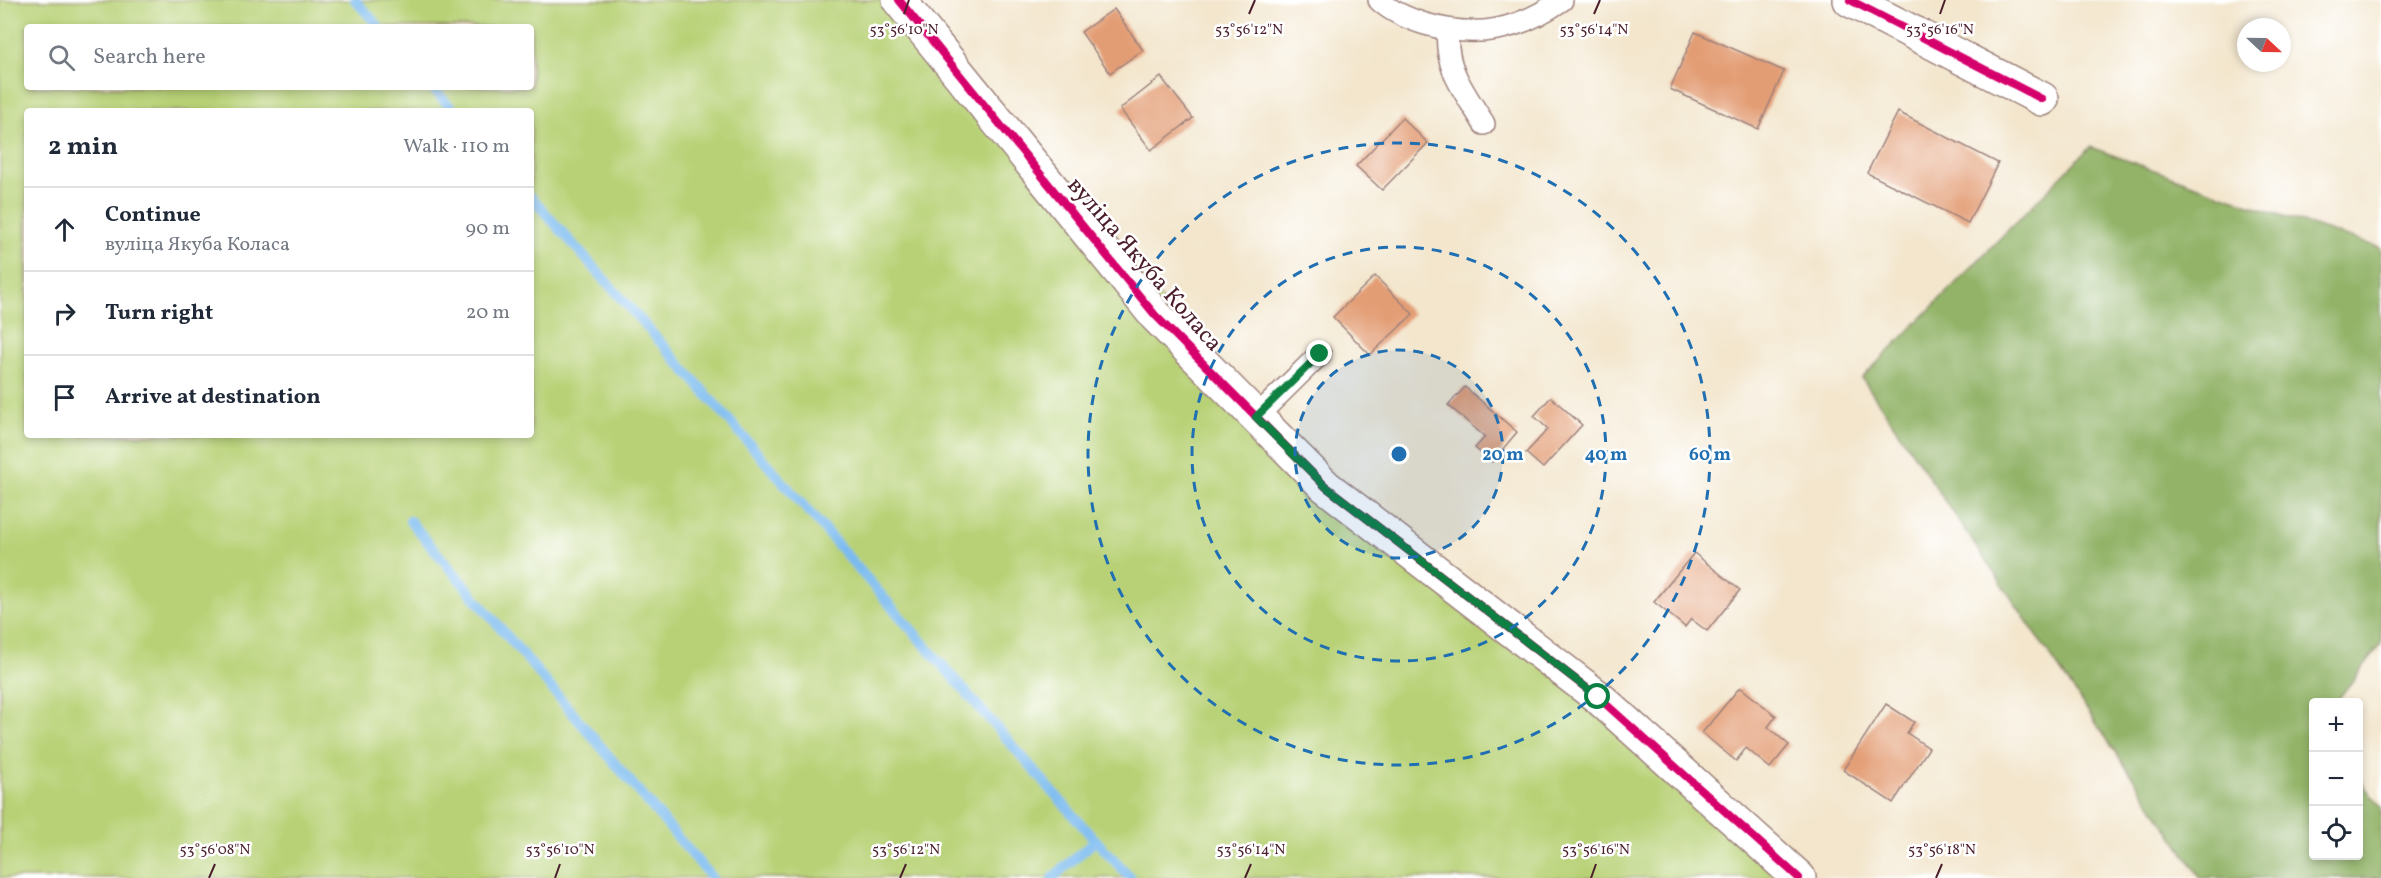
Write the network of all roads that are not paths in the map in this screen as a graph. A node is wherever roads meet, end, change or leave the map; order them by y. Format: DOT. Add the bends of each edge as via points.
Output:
graph roads {
  1 [pos="898,0"];
  2 [pos="1379,0"];
  3 [pos="1562,0"];
  4 [pos="1850,0"];
  5 [pos="1448,30"];
  6 [pos="2042,99"];
  7 [pos="1484,124"];
  8 [pos="1320,354"];
  9 [pos="1256,417"];
  10 [pos="1799,878"];
  1 -- 9 [label="street, вуліца Якуба Коласа" via="1155,315"];
  2 -- 5 [label="lane" via="1412,20"];
  3 -- 5 [label="lane" via="1535,18 1488,32"];
  4 -- 6 [label="street"];
  5 -- 7 [label="lane" via="1446,49 1452,70"];
  8 -- 9 [label="lane"];
  9 -- 10 [label="street, вуліца Якуба Коласа" via="1325,486 1598,697"];
}
